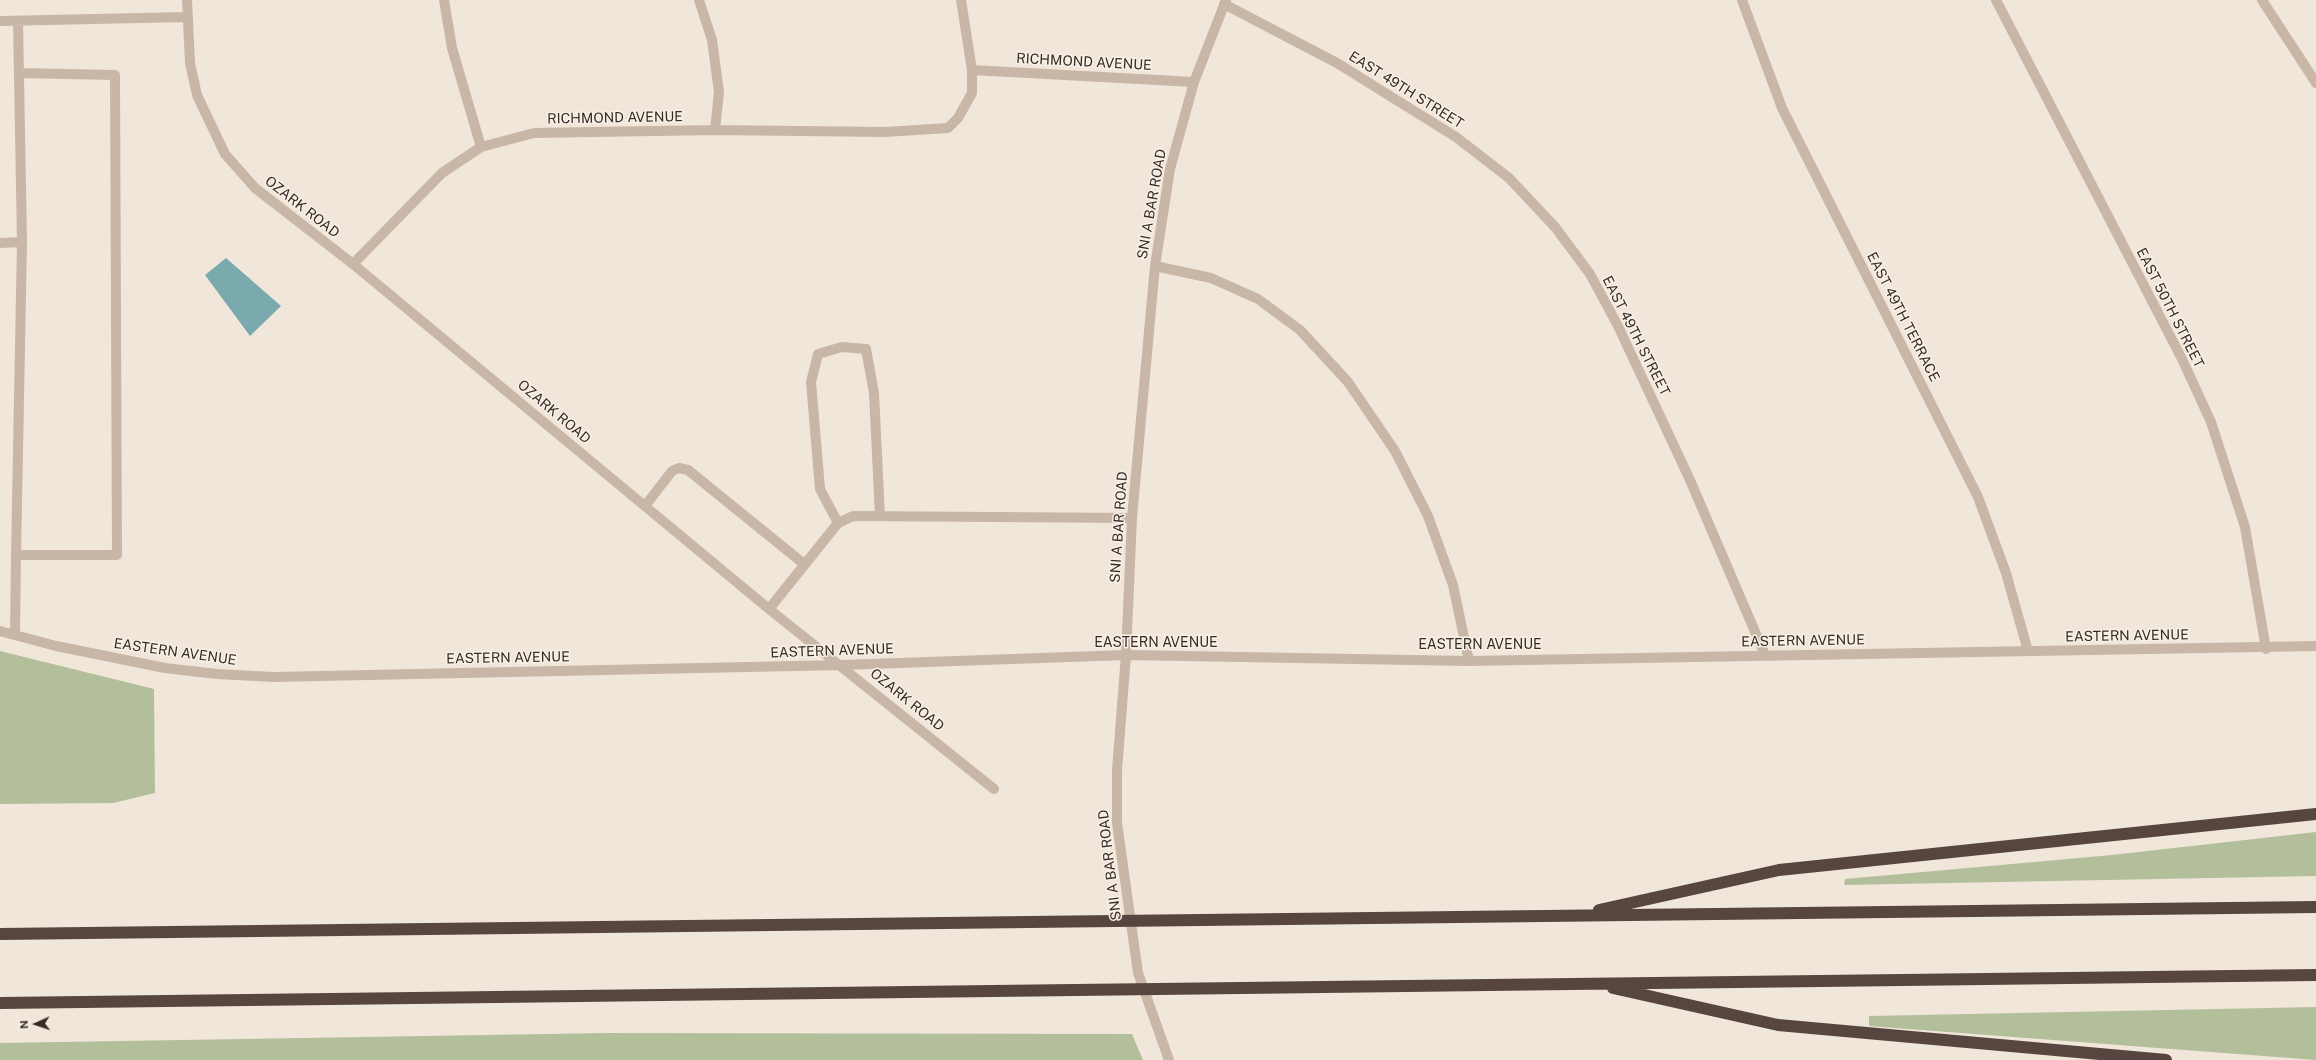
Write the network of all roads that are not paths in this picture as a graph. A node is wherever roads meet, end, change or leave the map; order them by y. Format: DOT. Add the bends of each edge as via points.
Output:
graph roads {
  1 [pos="187,0"];
  2 [pos="444,0"];
  3 [pos="699,0"];
  4 [pos="960,0"];
  5 [pos="1742,0"];
  6 [pos="1996,0"];
  7 [pos="2262,0"];
  8 [pos="1225,2"];
  9 [pos="187,17"];
  10 [pos="0,21"];
  11 [pos="18,21"];
  12 [pos="972,70"];
  13 [pos="20,73"];
  14 [pos="1194,82"];
  15 [pos="2316,83"];
  16 [pos="715,130"];
  17 [pos="481,147"];
  18 [pos="22,242"];
  19 [pos="0,243"];
  20 [pos="353,264"];
  21 [pos="1155,266"];
  22 [pos="645,506"];
  23 [pos="880,516"];
  24 [pos="1132,518"];
  25 [pos="838,523"];
  26 [pos="16,555"];
  27 [pos="804,564"];
  28 [pos="769,609"];
  29 [pos="0,631"];
  30 [pos="15,635"];
  31 [pos="2316,646"];
  32 [pos="2266,649"];
  33 [pos="2028,651"];
  34 [pos="1126,655"];
  35 [pos="1765,656"];
  36 [pos="1469,660"];
  37 [pos="842,665"];
  38 [pos="994,789"];
  39 [pos="2316,814"];
  40 [pos="2316,907"];
  41 [pos="1574,916"];
  42 [pos="0,934"];
  43 [pos="2316,975"];
  44 [pos="1592,984"];
  45 [pos="0,1003"];
  46 [pos="1169,1060"];
  47 [pos="2166,1060"];
  1 -- 9 [label="street, OZARK ROAD"];
  2 -- 17 [label="street" via="452,48"];
  3 -- 16 [label="street" via="712,40 719,92"];
  4 -- 12 [label="street, RICHMOND AVENUE"];
  5 -- 33 [label="street, EAST 49TH TERRACE" via="1782,108 1978,497 2006,573"];
  6 -- 32 [label="street, EAST 50TH STREET" via="2182,359 2211,422 2245,527"];
  7 -- 15 [label="street"];
  8 -- 14 [label="street, SNI A BAR ROAD"];
  8 -- 35 [label="street, EAST 49TH STREET" via="1337,64 1456,137 1509,178 1555,227 1590,274 1618,326 1690,480"];
  9 -- 11 [label="street"];
  9 -- 20 [label="street, OZARK ROAD" via="190,63 197,95 225,154 255,188"];
  10 -- 11 [label="street"];
  11 -- 13 [label="street"];
  12 -- 14 [label="street, RICHMOND AVENUE"];
  12 -- 16 [label="street, RICHMOND AVENUE" via="972,93 958,118 948,128 885,132"];
  13 -- 18 [label="street"];
  13 -- 26 [label="street" via="115,75 117,555"];
  14 -- 21 [label="street, SNI A BAR ROAD" via="1170,170"];
  16 -- 17 [label="street, RICHMOND AVENUE" via="534,133"];
  17 -- 20 [label="street, RICHMOND AVENUE" via="442,173"];
  18 -- 19 [label="street"];
  18 -- 26 [label="street"];
  20 -- 22 [label="street, OZARK ROAD"];
  21 -- 24 [label="street, SNI A BAR ROAD"];
  21 -- 36 [label="street" via="1211,278 1258,299 1300,330 1348,382 1395,451 1428,516 1452,585"];
  22 -- 27 [label="street" via="672,471 679,468 688,470"];
  22 -- 28 [label="street, OZARK ROAD"];
  23 -- 24 [label="street"];
  23 -- 25 [label="street" via="853,516"];
  23 -- 25 [label="street" via="874,393 866,350 842,347 818,354 811,382 820,489"];
  24 -- 34 [label="street, SNI A BAR ROAD"];
  25 -- 27 [label="street"];
  26 -- 30 [label="street"];
  27 -- 28 [label="street"];
  28 -- 37 [label="street, OZARK ROAD"];
  29 -- 30 [label="street, EASTERN AVENUE"];
  30 -- 37 [label="street, EASTERN AVENUE" via="142,664 246,676"];
  31 -- 32 [label="street, EASTERN AVENUE"];
  32 -- 33 [label="street, EASTERN AVENUE"];
  33 -- 35 [label="street, EASTERN AVENUE"];
  34 -- 36 [label="street, EASTERN AVENUE"];
  34 -- 37 [label="street, EASTERN AVENUE"];
  34 -- 46 [label="street, SNI A BAR ROAD" via="1117,770 1117,823 1138,973"];
  35 -- 36 [label="street, EASTERN AVENUE"];
  37 -- 38 [label="street, OZARK ROAD"];
  39 -- 41 [label="highway" via="1779,870"];
  40 -- 41 [label="highway"];
  41 -- 42 [label="highway"];
  43 -- 44 [label="highway"];
  44 -- 45 [label="highway"];
  44 -- 47 [label="highway" via="1778,1025"];
}
